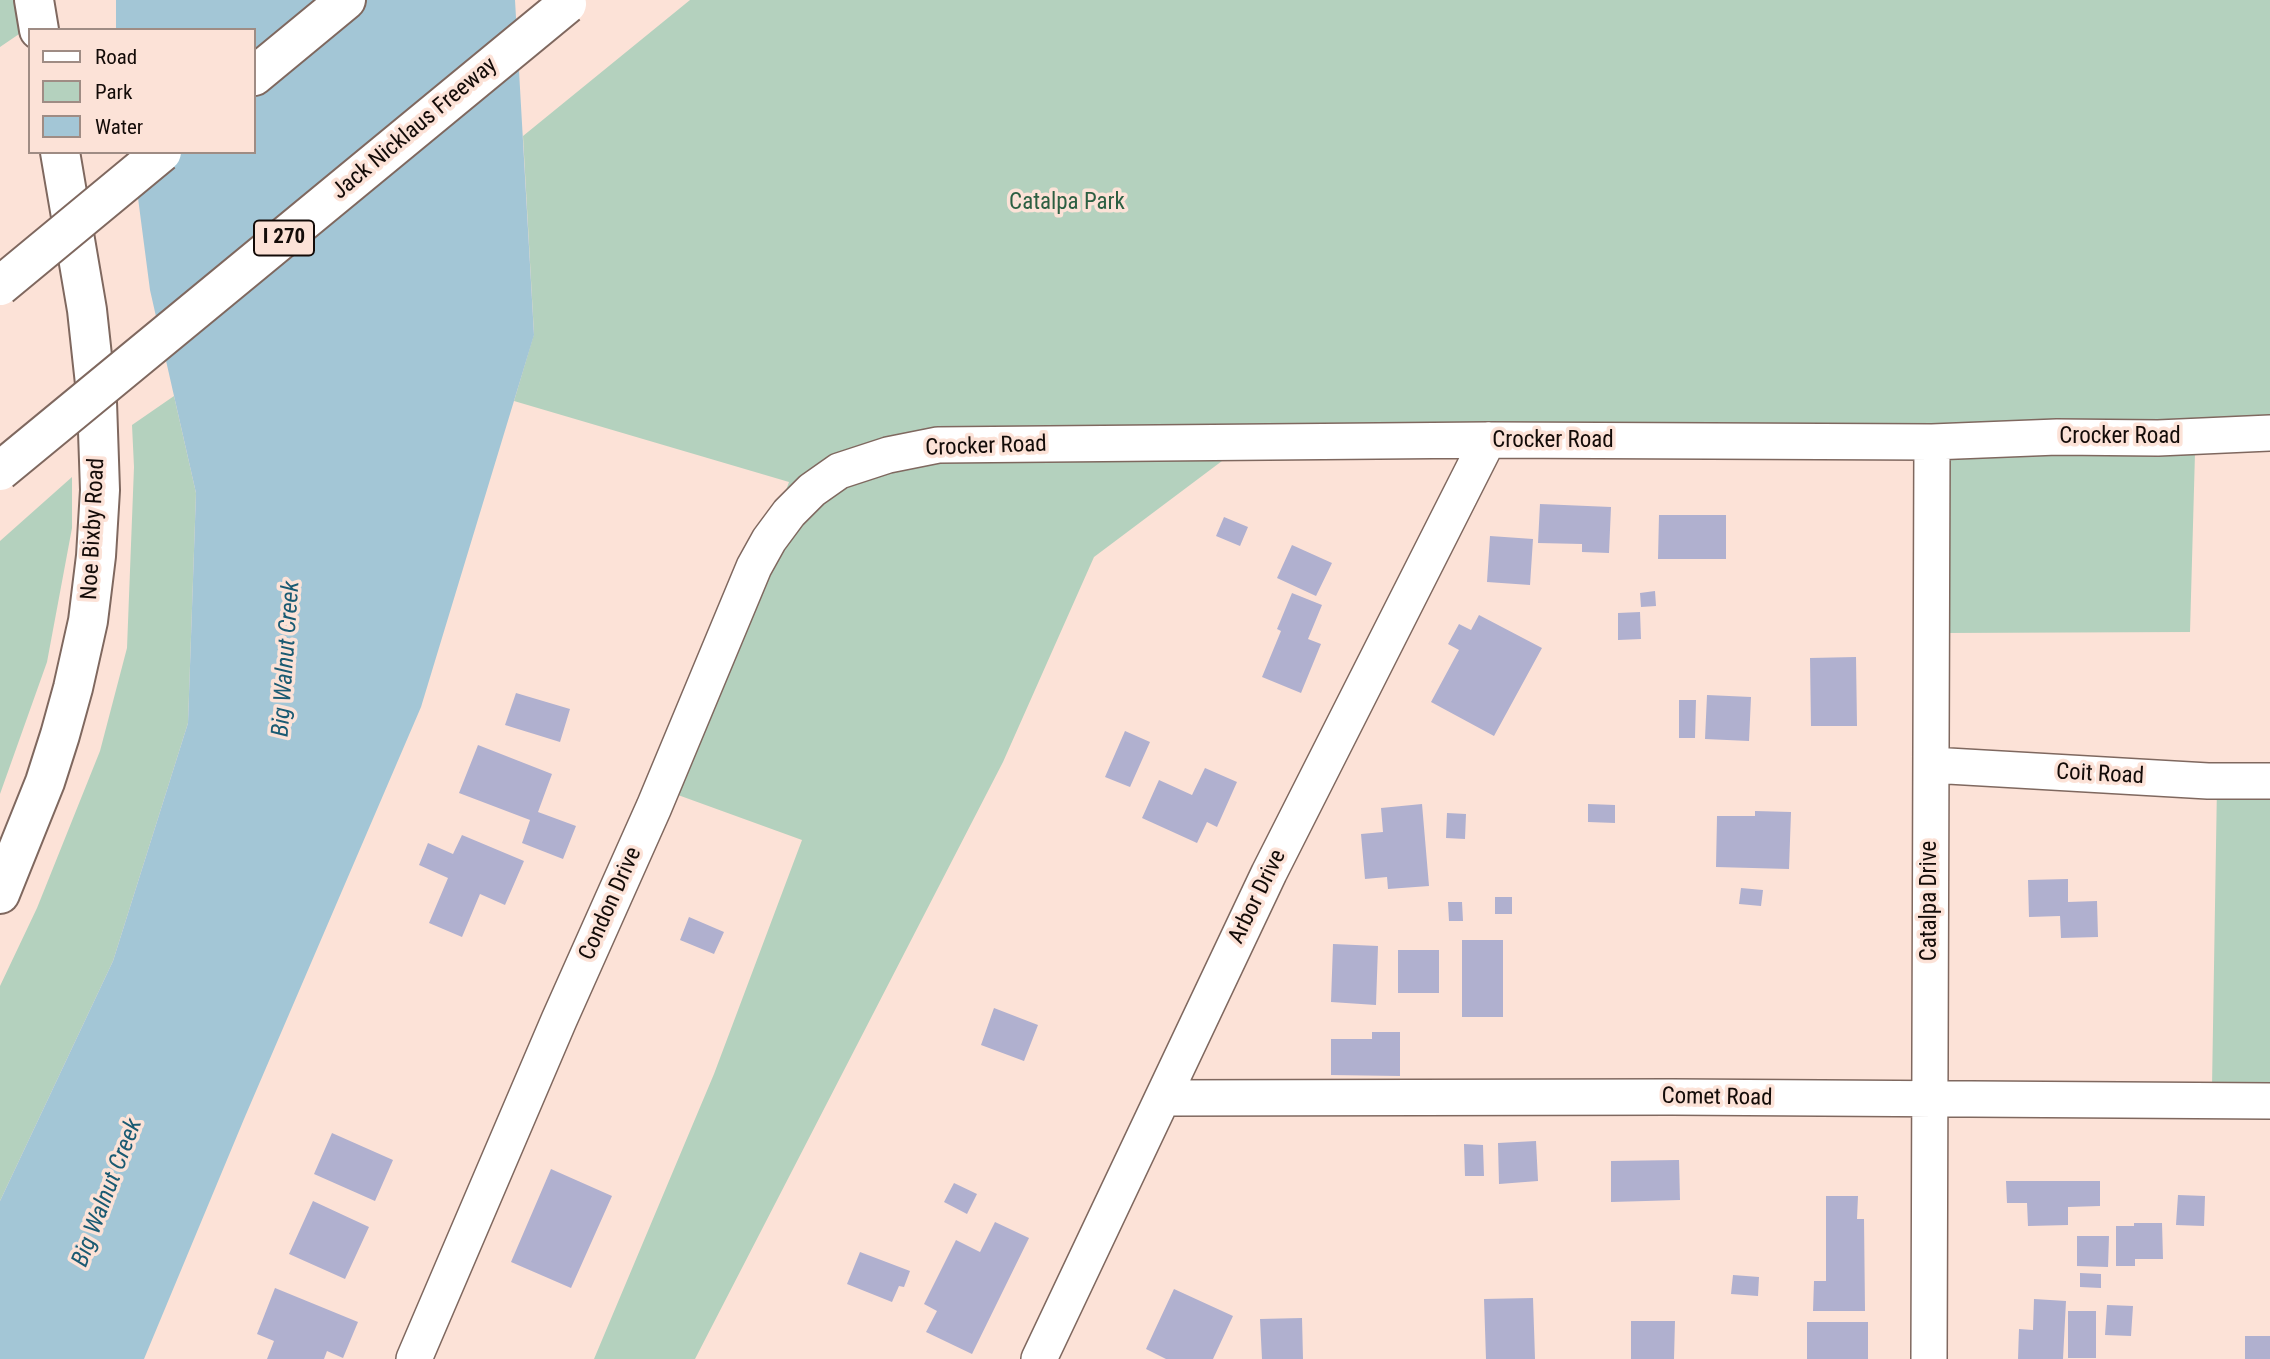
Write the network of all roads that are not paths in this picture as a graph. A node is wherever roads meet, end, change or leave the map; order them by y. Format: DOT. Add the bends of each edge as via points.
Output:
graph roads {
  1 [pos="34,0"];
  2 [pos="346,0"];
  3 [pos="569,2"];
  4 [pos="39,28"];
  5 [pos="256,74"];
  6 [pos="60,154"];
  7 [pos="160,154"];
  8 [pos="0,286"];
  9 [pos="2270,433"];
  10 [pos="1488,440"];
  11 [pos="1932,442"];
  12 [pos="0,471"];
  13 [pos="839,471"];
  14 [pos="1931,765"];
  15 [pos="2270,781"];
  16 [pos="0,894"];
  17 [pos="1164,1098"];
  18 [pos="1928,1099"];
  19 [pos="2270,1101"];
  20 [pos="414,1359"];
  21 [pos="1039,1359"];
  22 [pos="1929,1359"];
  1 -- 4 [label="main road"];
  2 -- 5 [label="main road"];
  3 -- 12 [label="main road, Jack Nicklaus Freeway / I 270, bridge"];
  6 -- 16 [label="main road, Noe Bixby Road" via="87,310 97,402 100,491 96,556 88,621 60,736"];
  7 -- 8 [label="main road, bridge"];
  9 -- 11 [label="street, Crocker Road"];
  10 -- 11 [label="street, Crocker Road"];
  10 -- 13 [label="street, Crocker Road" via="938,445"];
  10 -- 17 [label="street, Arbor Drive" via="1269,873"];
  11 -- 14 [label="street, Catalpa Drive"];
  13 -- 20 [label="street, Condon Drive" via="789,513 754,567"];
  14 -- 15 [label="street, Coit Road"];
  14 -- 18 [label="street, Catalpa Drive"];
  17 -- 18 [label="street, Comet Road"];
  17 -- 21 [label="street, Arbor Drive"];
  18 -- 19 [label="street, Comet Road"];
  18 -- 22 [label="street, Catalpa Drive"];
}
